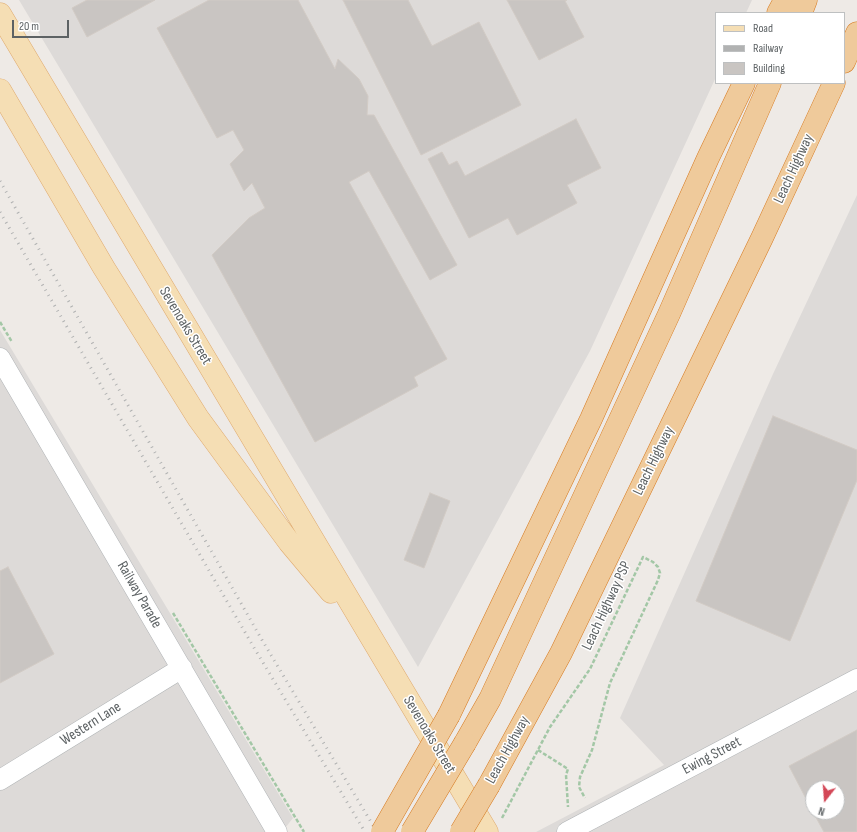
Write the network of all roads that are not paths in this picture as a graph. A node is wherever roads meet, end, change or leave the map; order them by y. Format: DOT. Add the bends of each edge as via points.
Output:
graph roads {
  1 [pos="785,0"];
  2 [pos="806,0"];
  3 [pos="779,12"];
  4 [pos="801,12"];
  5 [pos="0,14"];
  6 [pos="857,33"];
  7 [pos="845,60"];
  8 [pos="744,84"];
  9 [pos="770,84"];
  10 [pos="834,84"];
  11 [pos="0,90"];
  12 [pos="0,358"];
  13 [pos="622,416"];
  14 [pos="371,638"];
  15 [pos="182,668"];
  16 [pos="468,676"];
  17 [pos="857,679"];
  18 [pos="0,780"];
  19 [pos="277,832"];
  20 [pos="382,832"];
  21 [pos="412,832"];
  22 [pos="461,832"];
  23 [pos="487,832"];
  24 [pos="567,832"];
  1 -- 3 [label="highway"];
  2 -- 4 [label="highway"];
  5 -- 14 [label="main road, Sevenoaks Street"];
  6 -- 7 [label="highway"];
  8 -- 16 [label="highway" via="591,419"];
  9 -- 13 [label="highway"];
  10 -- 22 [label="highway, Leach Highway, bridge" via="762,238 561,653"];
  11 -- 14 [label="main road, Sevenoaks Street" via="104,268 198,418 289,542"];
  12 -- 15 [label="street, Railway Parade"];
  13 -- 16 [label="highway" via="543,559"];
  13 -- 21 [label="highway, bridge" via="490,699"];
  14 -- 23 [label="main road, Sevenoaks Street"];
  15 -- 18 [label="street, Western Lane"];
  15 -- 19 [label="street, Railway Parade"];
  16 -- 20 [label="highway, bridge" via="449,716"];
  17 -- 24 [label="street, Ewing Street"];
}
